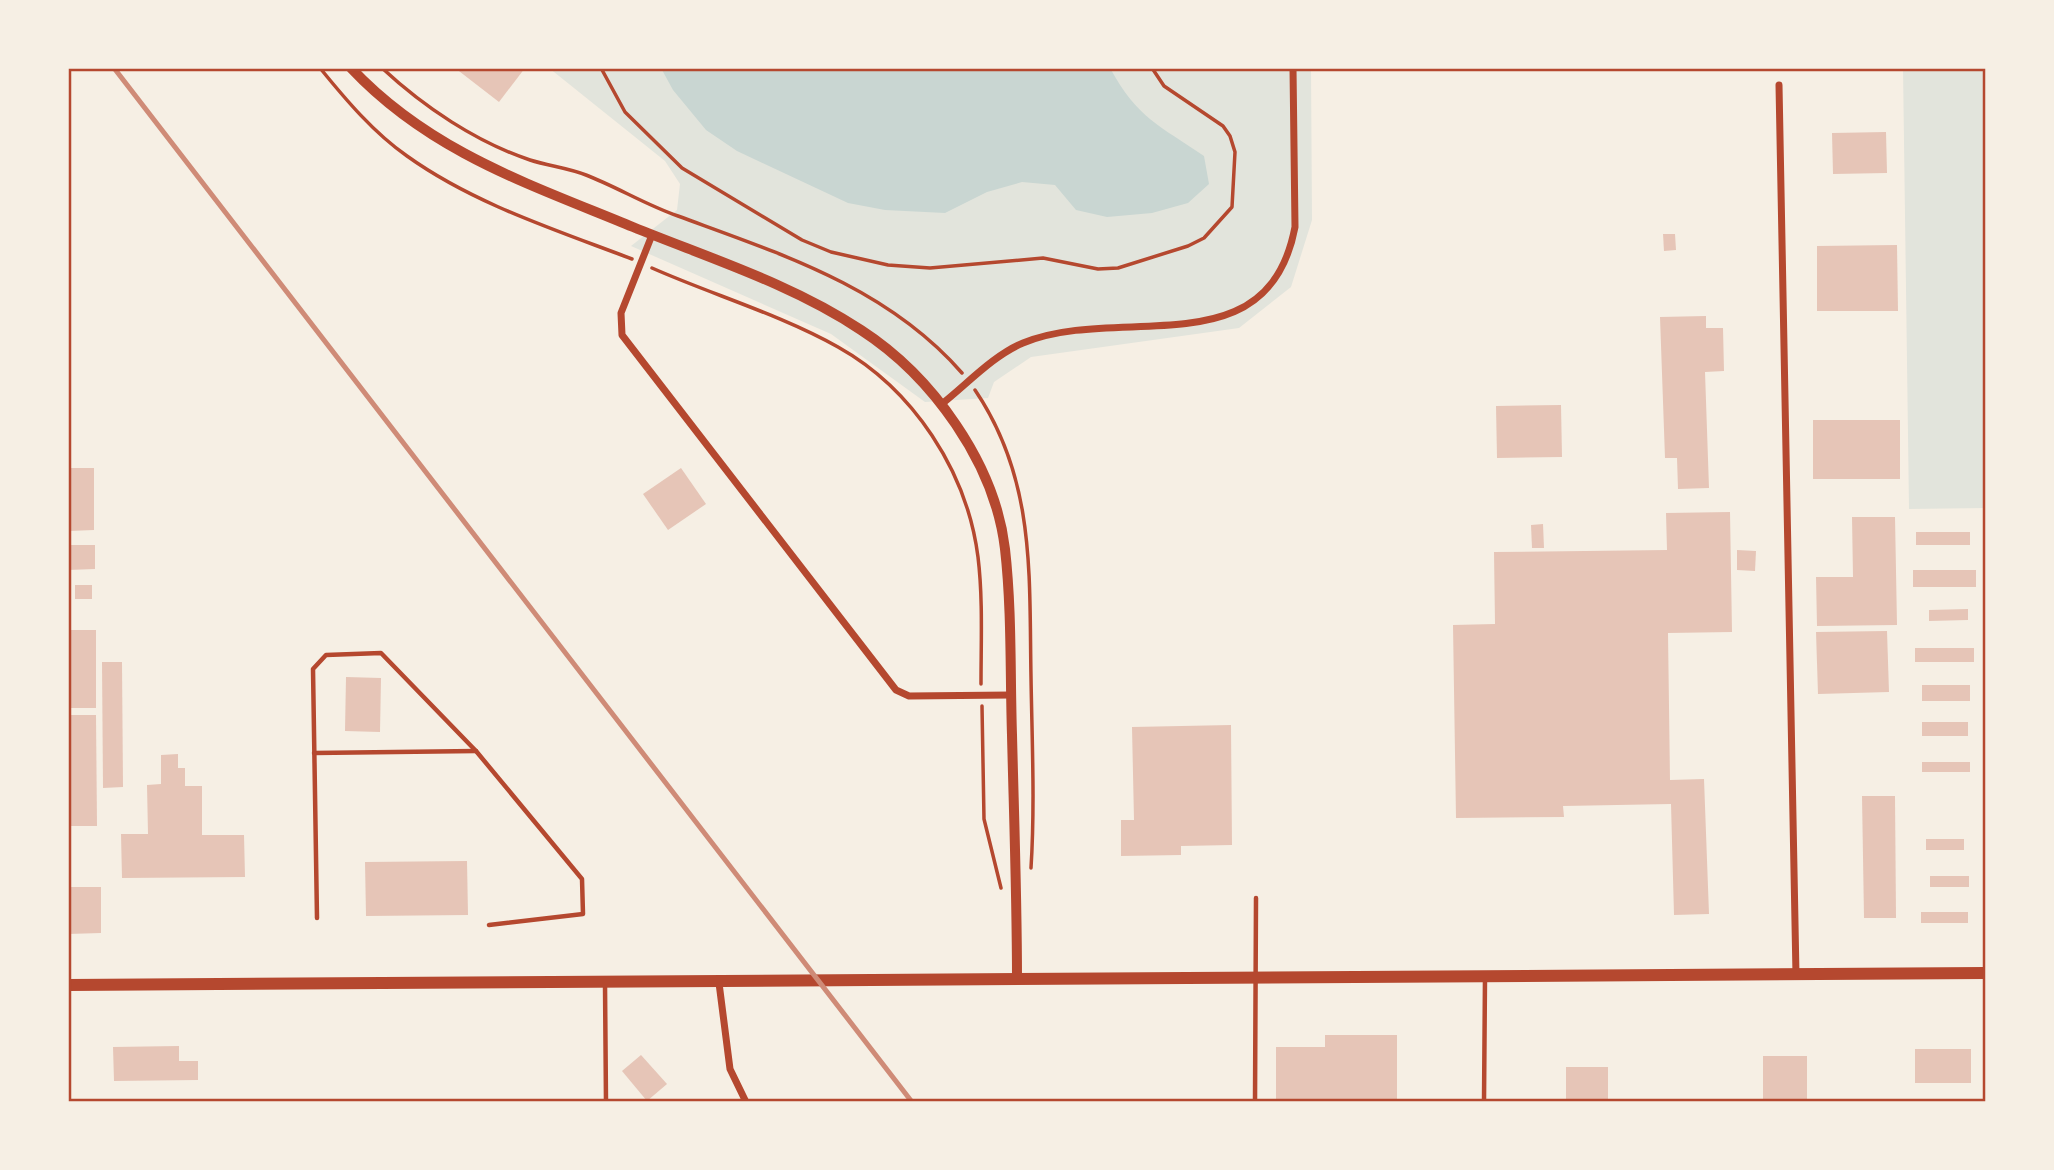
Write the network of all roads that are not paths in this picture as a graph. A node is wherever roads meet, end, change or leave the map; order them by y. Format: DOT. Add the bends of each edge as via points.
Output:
graph roads {
  1 [pos="351,68"];
  2 [pos="1293,68"];
  3 [pos="1779,85"];
  4 [pos="652,235"];
  5 [pos="943,403"];
  6 [pos="1011,695"];
  7 [pos="476,751"];
  8 [pos="314,753"];
  9 [pos="1256,898"];
  10 [pos="317,918"];
  11 [pos="489,925"];
  12 [pos="1986,973"];
  13 [pos="1796,975"];
  14 [pos="1485,976"];
  15 [pos="1255,978"];
  16 [pos="1017,979"];
  17 [pos="605,983"];
  18 [pos="719,983"];
  19 [pos="68,985"];
  20 [pos="511,1102"];
  21 [pos="571,1102"];
  22 [pos="606,1102"];
  23 [pos="746,1102"];
  24 [pos="1255,1102"];
  25 [pos="1484,1102"];
  1 -- 4 [label="street" via="394,110 463,155"];
  2 -- 5 [label="street" via="1295,228 1291,252 1265,294 1220,318 1023,343"];
  3 -- 13 [label="street"];
  4 -- 5 [label="street" via="840,317 888,349"];
  4 -- 6 [label="street" via="621,313 622,335 896,690 909,696"];
  5 -- 6 [label="street" via="976,458 1004,546"];
  6 -- 16 [label="street"];
  7 -- 8 [label="lane"];
  7 -- 8 [label="lane" via="381,653 326,655 313,669"];
  7 -- 11 [label="lane" via="582,879 583,914"];
  8 -- 10 [label="lane"];
  9 -- 15 [label="lane"];
  12 -- 13 [label="main road"];
  13 -- 14 [label="main road"];
  14 -- 15 [label="main road"];
  14 -- 25 [label="lane"];
  15 -- 16 [label="main road"];
  15 -- 24 [label="lane"];
  16 -- 18 [label="main road"];
  17 -- 18 [label="main road"];
  17 -- 19 [label="main road"];
  17 -- 22 [label="lane"];
  18 -- 23 [label="street" via="730,1069"];
  20 -- 21 [label="lane"];
}
